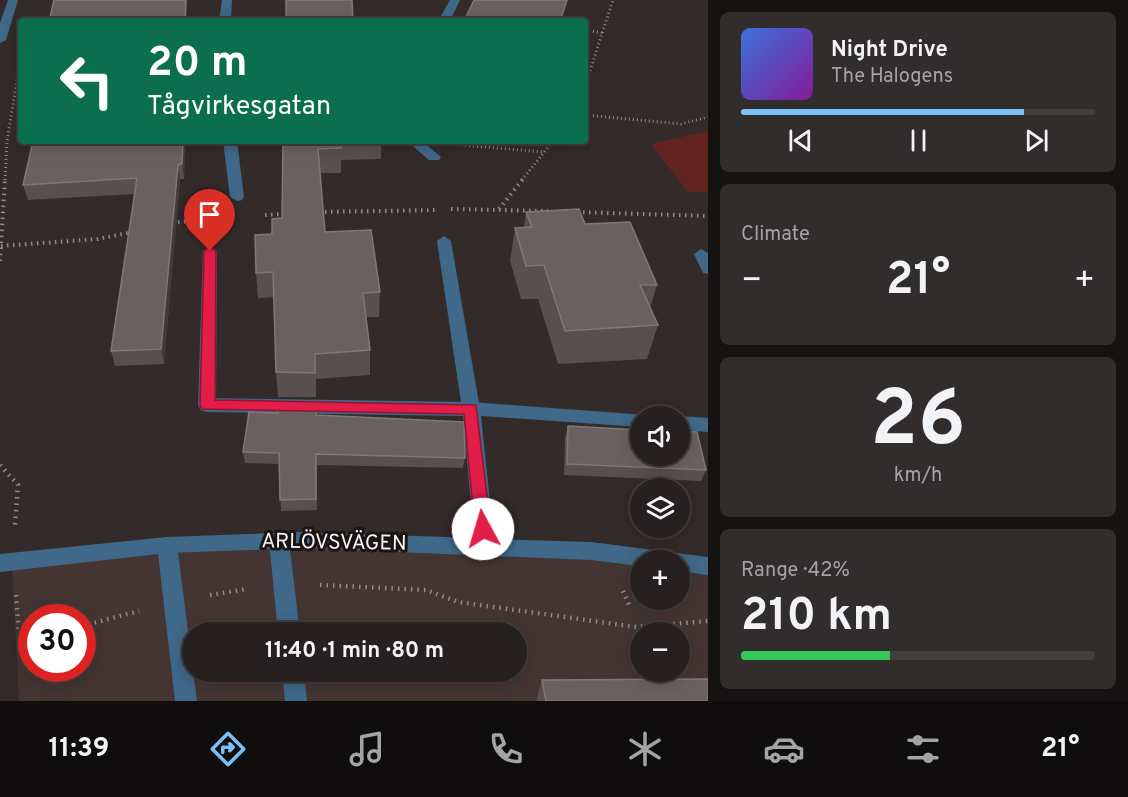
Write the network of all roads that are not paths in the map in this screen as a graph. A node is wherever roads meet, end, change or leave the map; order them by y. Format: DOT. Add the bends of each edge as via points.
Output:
graph roads {
  1 [pos="13,0"];
  2 [pos="227,0"];
  3 [pos="455,0"];
  4 [pos="225,18"];
  5 [pos="446,18"];
  6 [pos="0,40"];
  7 [pos="230,144"];
  8 [pos="418,144"];
  9 [pos="434,157"];
  10 [pos="237,197"];
  11 [pos="444,241"];
  12 [pos="210,251"];
  13 [pos="701,254"];
  14 [pos="708,269"];
  15 [pos="471,409"];
  16 [pos="630,419"];
  17 [pos="690,424"];
  18 [pos="708,425"];
  19 [pos="279,541"];
  20 [pos="167,545"];
  21 [pos="485,547"];
  22 [pos="630,556"];
  23 [pos="0,563"];
  24 [pos="690,563"];
  25 [pos="708,566"];
  26 [pos="288,622"];
  27 [pos="294,682"];
  28 [pos="186,701"];
  29 [pos="296,701"];
  1 -- 6 [label="street"];
  2 -- 4 [label="street"];
  3 -- 5 [label="street"];
  7 -- 10 [label="street"];
  8 -- 9 [label="street"];
  11 -- 15 [label="street"];
  12 -- 15 [label="street" via="207,405"];
  13 -- 14 [label="street"];
  15 -- 16 [label="street"];
  15 -- 21 [label="street"];
  17 -- 18 [label="street"];
  19 -- 20 [label="street, ARLÖVSVÄGEN"];
  19 -- 21 [label="street, ARLÖVSVÄGEN"];
  19 -- 26 [label="street"];
  20 -- 23 [label="street, ARLÖVSVÄGEN"];
  20 -- 28 [label="street"];
  21 -- 22 [label="street, ARLÖVSVÄGEN"];
  24 -- 25 [label="street"];
  27 -- 29 [label="street"];
}
